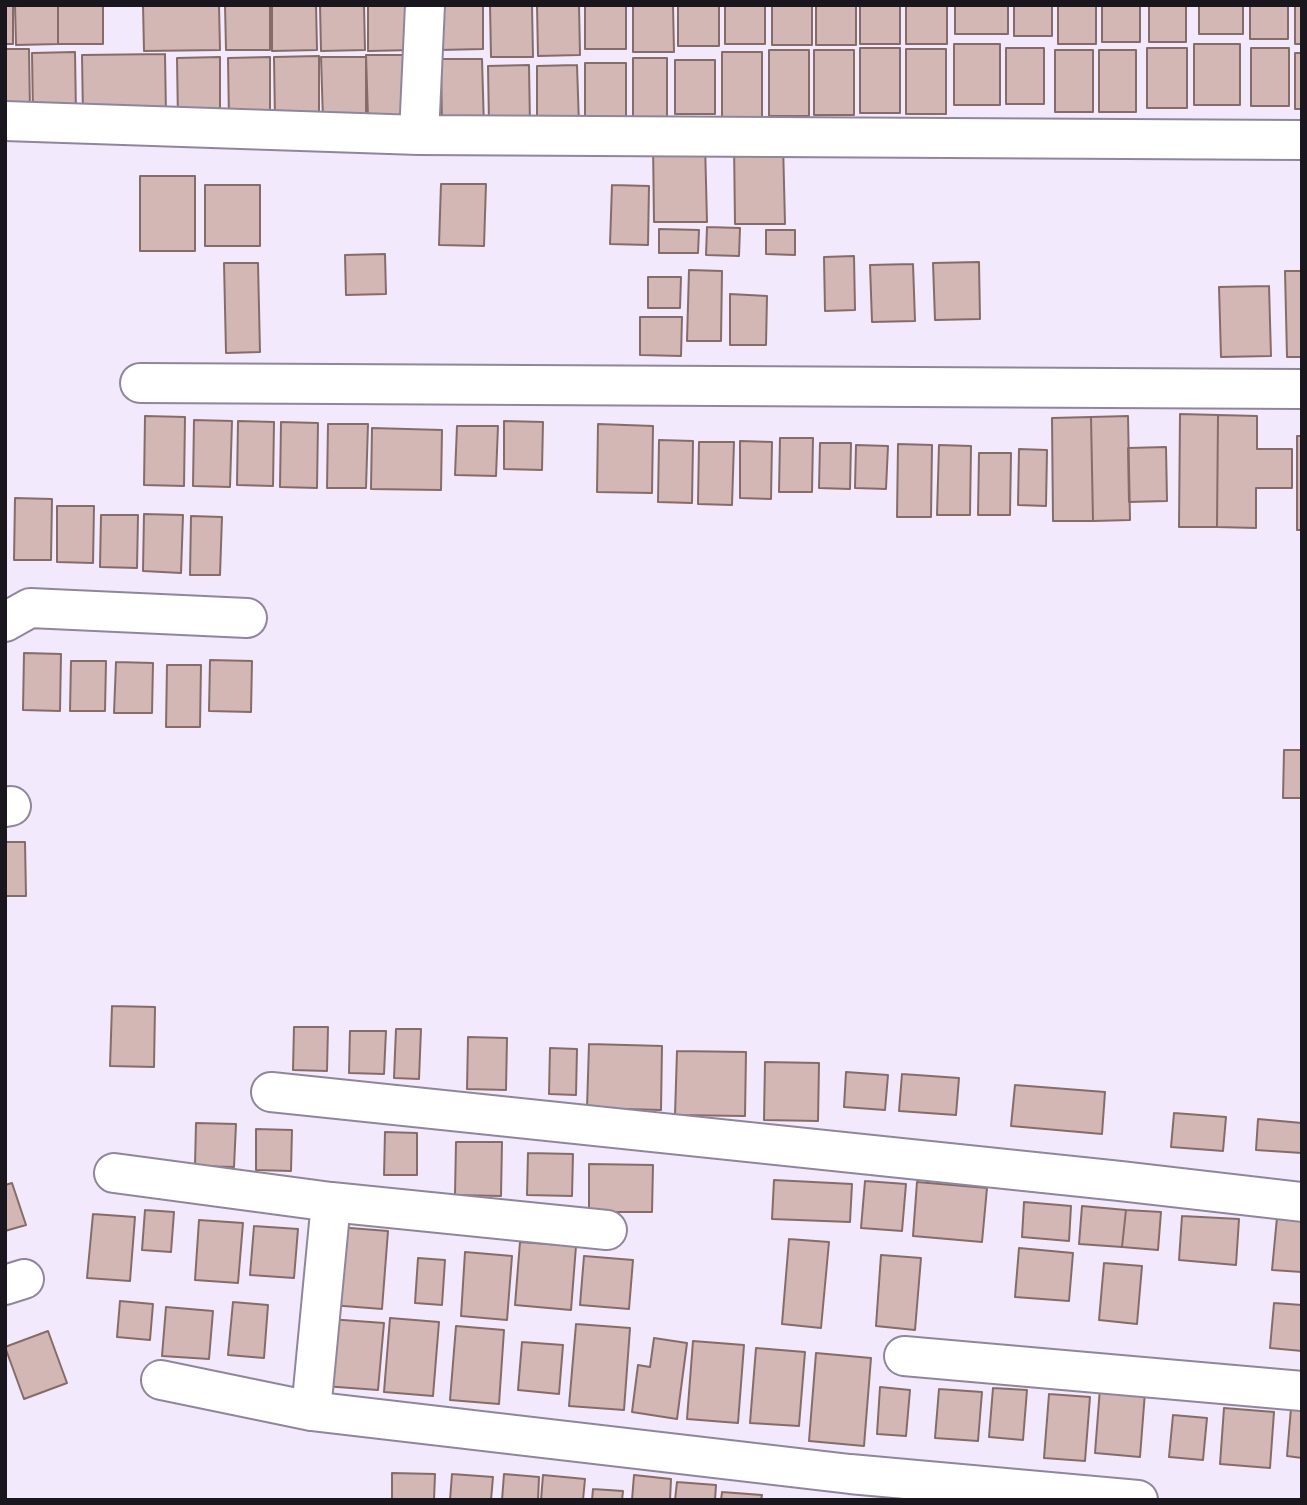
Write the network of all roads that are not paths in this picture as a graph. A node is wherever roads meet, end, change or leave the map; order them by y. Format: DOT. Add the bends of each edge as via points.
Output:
graph roads {
  1 [pos="425,5"];
  2 [pos="5,121"];
  3 [pos="419,135"];
  4 [pos="1302,140"];
  5 [pos="140,383"];
  6 [pos="1302,389"];
  7 [pos="9,609"];
  8 [pos="247,618"];
  9 [pos="271,1092"];
  10 [pos="114,1173"];
  11 [pos="331,1202"];
  12 [pos="1302,1202"];
  13 [pos="607,1230"];
  14 [pos="904,1356"];
  15 [pos="161,1380"];
  16 [pos="1302,1391"];
  17 [pos="311,1412"];
  18 [pos="1138,1500"];
  1 -- 3 [label="street"];
  2 -- 3 [label="street"];
  3 -- 4 [label="street"];
  5 -- 6 [label="street"];
  7 -- 8 [label="street"];
  9 -- 12 [label="street"];
  10 -- 11 [label="street"];
  11 -- 13 [label="street"];
  11 -- 17 [label="street"];
  14 -- 16 [label="street"];
  15 -- 17 [label="street"];
  17 -- 18 [label="street" via="850,1474"];
}
